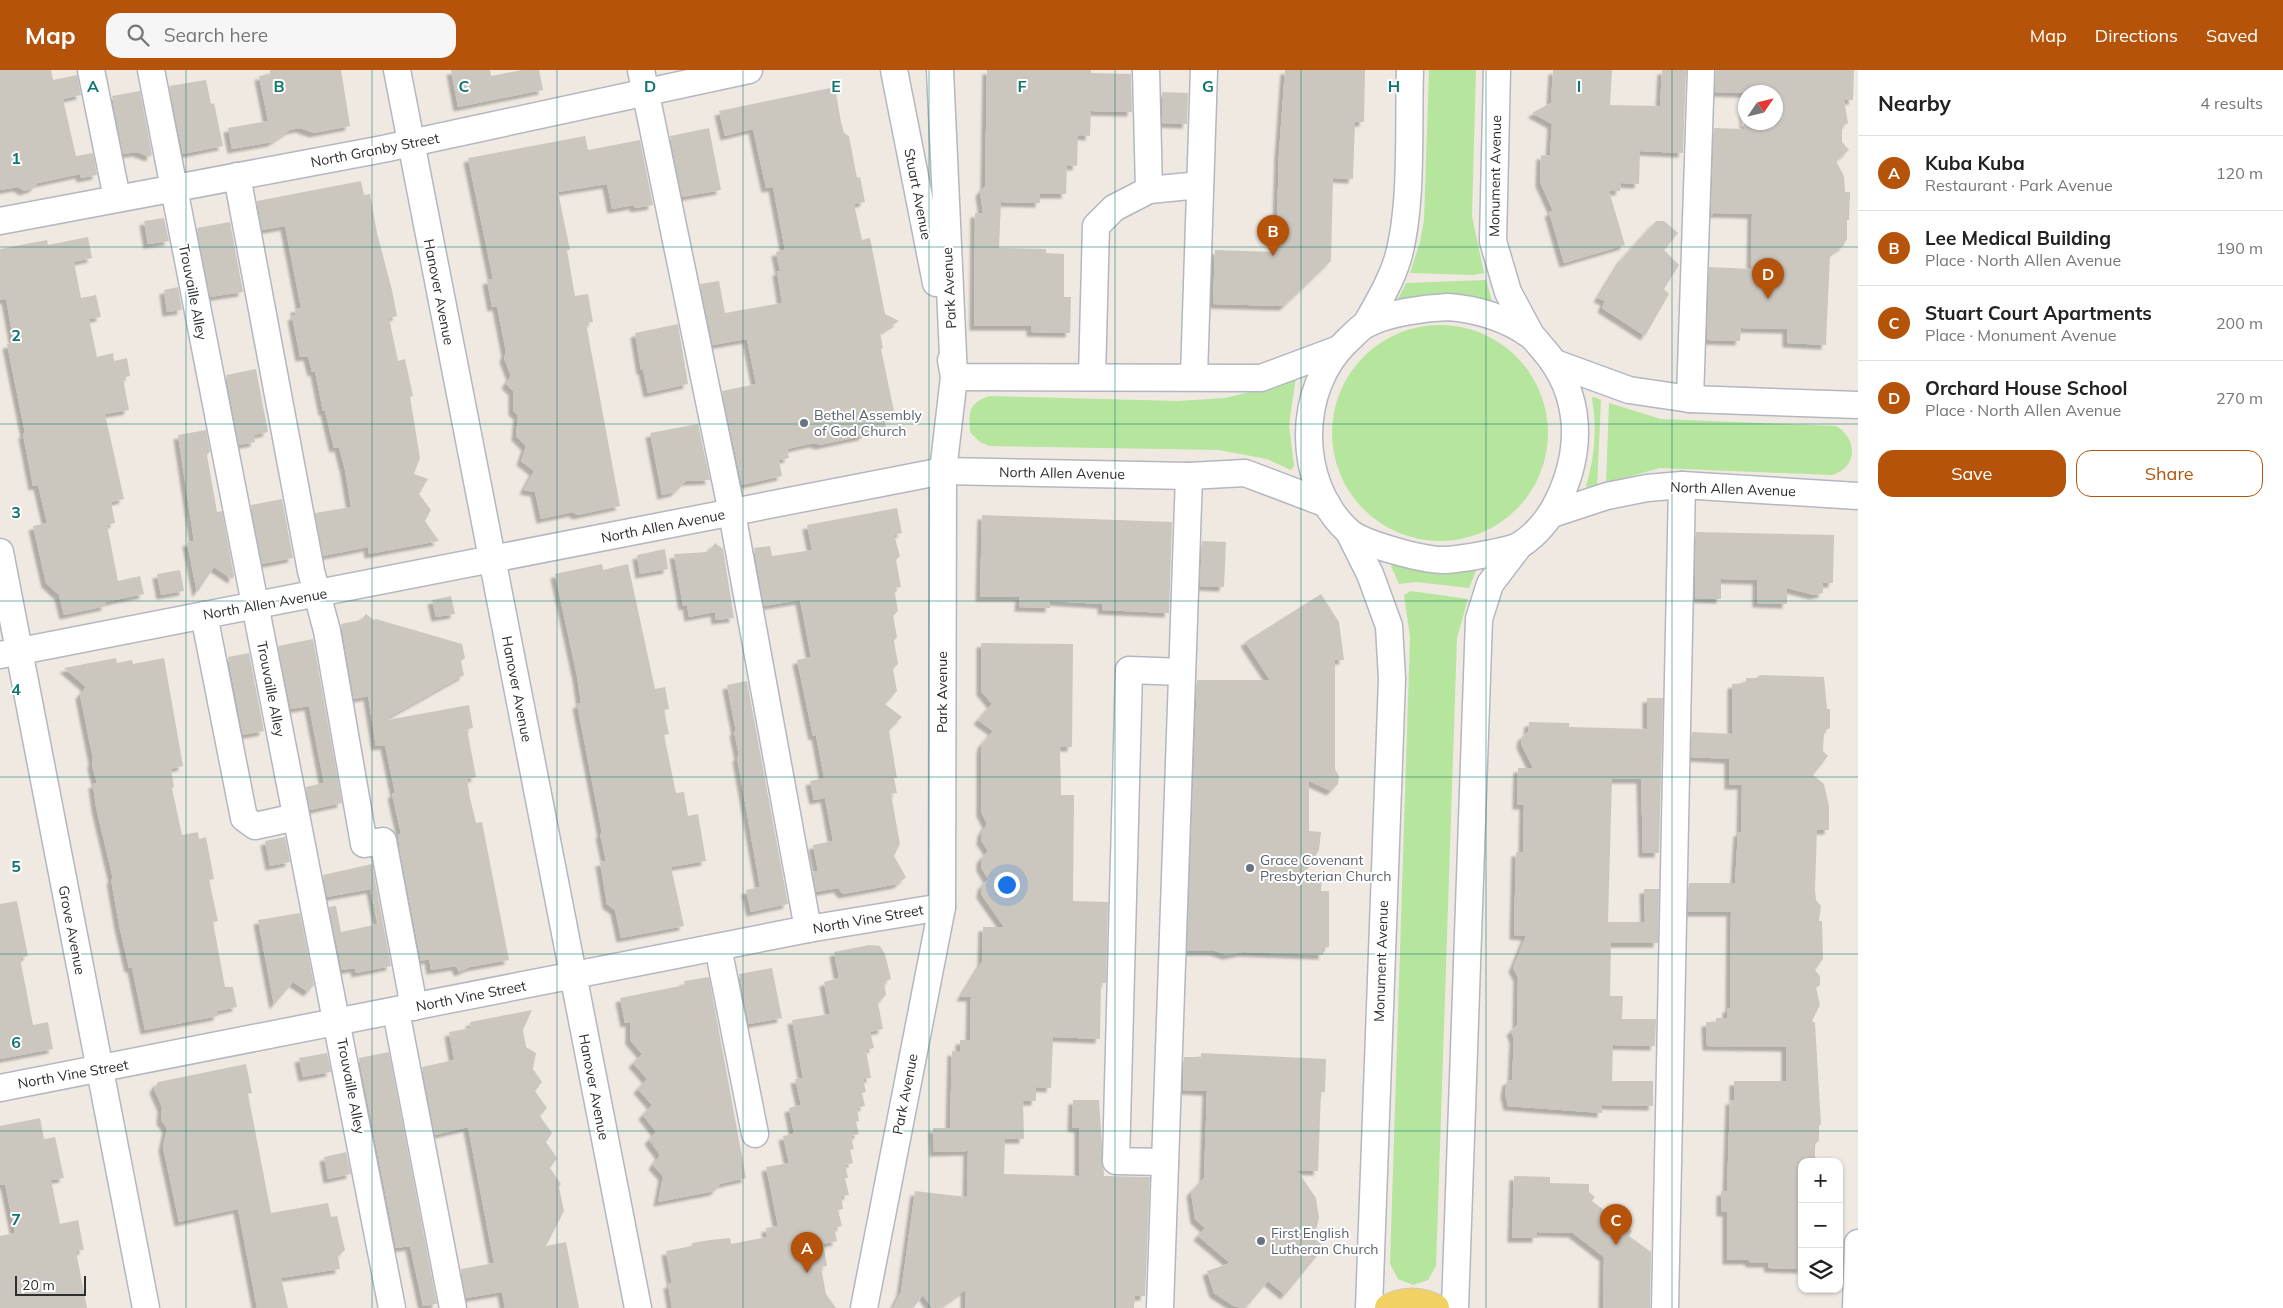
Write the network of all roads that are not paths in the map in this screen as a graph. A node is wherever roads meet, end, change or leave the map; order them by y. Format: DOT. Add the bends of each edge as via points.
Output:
graph roads {
  1 [pos="91,70"];
  2 [pos="151,70"];
  3 [pos="397,70"];
  4 [pos="749,70"];
  5 [pos="894,70"];
  6 [pos="940,70"];
  7 [pos="1146,70"];
  8 [pos="1204,70"];
  9 [pos="1410,70"];
  10 [pos="1497,70"];
  11 [pos="1701,70"];
  12 [pos="710,74"];
  13 [pos="644,81"];
  14 [pos="410,143"];
  15 [pos="237,176"];
  16 [pos="1200,185"];
  17 [pos="173,188"];
  18 [pos="1148,190"];
  19 [pos="117,198"];
  20 [pos="0,221"];
  21 [pos="1366,324"];
  22 [pos="1530,335"];
  23 [pos="1339,349"];
  24 [pos="1555,363"];
  25 [pos="1092,376"];
  26 [pos="1194,376"];
  27 [pos="954,377"];
  28 [pos="1690,399"];
  29 [pos="1858,405"];
  30 [pos="943,471"];
  31 [pos="1189,476"];
  32 [pos="1682,485"];
  33 [pos="1858,496"];
  34 [pos="1327,504"];
  35 [pos="732,513"];
  36 [pos="1552,514"];
  37 [pos="1349,532"];
  38 [pos="1519,546"];
  39 [pos="0,552"];
  40 [pos="491,559"];
  41 [pos="317,595"];
  42 [pos="254,606"];
  43 [pos="204,615"];
  44 [pos="10,653"];
  45 [pos="1182,672"];
  46 [pos="296,817"];
  47 [pos="942,907"];
  48 [pos="808,929"];
  49 [pos="718,947"];
  50 [pos="572,975"];
  51 [pos="405,1009"];
  52 [pos="338,1020"];
  53 [pos="99,1069"];
  54 [pos="0,1088"];
  55 [pos="755,1134"];
  56 [pos="1165,1162"];
  57 [pos="1858,1243"];
  58 [pos="146,1308"];
  59 [pos="392,1308"];
  60 [pos="454,1308"];
  61 [pos="638,1308"];
  62 [pos="864,1308"];
  63 [pos="1160,1308"];
  64 [pos="1369,1308"];
  65 [pos="1389,1308"];
  66 [pos="1435,1308"];
  67 [pos="1454,1308"];
  68 [pos="1665,1308"];
  69 [pos="1856,1308"];
  1 -- 19 [label="street"];
  2 -- 17 [label="street, Trouvaille Alley"];
  3 -- 14 [label="street, Hanover Avenue"];
  4 -- 12 [label="street, North Granby Street"];
  5 -- 27 [label="street, Stuart Avenue"];
  6 -- 27 [label="street, Park Avenue"];
  7 -- 18 [label="street"];
  8 -- 16 [label="street"];
  9 -- 21 [label="street" via="1406,213 1398,258 1386,289"];
  10 -- 22 [label="street, Monument Avenue" via="1493,241 1508,292"];
  11 -- 28 [label="street"];
  12 -- 13 [label="street, North Granby Street"];
  13 -- 14 [label="street, North Granby Street"];
  13 -- 35 [label="street"];
  14 -- 15 [label="street, North Granby Street"];
  14 -- 40 [label="street, Hanover Avenue"];
  15 -- 17 [label="street, North Granby Street"];
  15 -- 41 [label="street"];
  16 -- 18 [label="street"];
  16 -- 26 [label="street"];
  17 -- 19 [label="street, North Granby Street"];
  17 -- 42 [label="street, Trouvaille Alley"];
  18 -- 25 [label="street" via="1114,208 1096,226"];
  19 -- 20 [label="street, North Granby Street"];
  21 -- 22 [label="street" via="1418,310 1448,307 1468,309 1500,319"];
  21 -- 23 [label="street"];
  22 -- 24 [label="street"];
  23 -- 26 [label="street" via="1261,378"];
  23 -- 34 [label="street, Monument Avenue" via="1319,381 1308,425 1313,471"];
  24 -- 28 [label="street" via="1629,390"];
  24 -- 36 [label="street" via="1571,400 1576,439 1569,478"];
  25 -- 26 [label="street"];
  25 -- 27 [label="street"];
  27 -- 30 [label="street, Park Avenue"];
  28 -- 29 [label="street"];
  30 -- 31 [label="street, North Allen Avenue"];
  30 -- 35 [label="street, North Allen Avenue"];
  30 -- 47 [label="street, Park Avenue"];
  31 -- 34 [label="street, North Allen Avenue" via="1245,473"];
  31 -- 45 [label="street"];
  32 -- 33 [label="street, North Allen Avenue"];
  32 -- 36 [label="street, North Allen Avenue" via="1606,496"];
  32 -- 68 [label="street"];
  34 -- 37 [label="street, Monument Avenue"];
  35 -- 40 [label="street, North Allen Avenue"];
  35 -- 48 [label="street"];
  36 -- 38 [label="street"];
  37 -- 38 [label="street" via="1412,556 1443,560"];
  37 -- 64 [label="street, Monument Avenue" via="1370,574 1389,626 1392,679"];
  38 -- 67 [label="street" via="1490,584 1479,619"];
  39 -- 44 [label="street, Grove Avenue"];
  40 -- 41 [label="street, North Allen Avenue"];
  40 -- 50 [label="street, Hanover Avenue"];
  41 -- 42 [label="street, North Allen Avenue"];
  41 -- 51 [label="street" via="327,631 364,844 383,841"];
  42 -- 43 [label="street, North Allen Avenue"];
  42 -- 46 [label="street, Trouvaille Alley"];
  43 -- 44 [label="street, North Allen Avenue"];
  43 -- 46 [label="street" via="244,818 255,826"];
  44 -- 53 [label="street, Grove Avenue"];
  45 -- 56 [label="street"];
  45 -- 56 [label="street" via="1129,670 1116,1161"];
  46 -- 52 [label="street, Trouvaille Alley"];
  47 -- 48 [label="street, North Vine Street"];
  47 -- 62 [label="street, Park Avenue"];
  48 -- 49 [label="street, North Vine Street"];
  49 -- 50 [label="street, North Vine Street"];
  49 -- 55 [label="street"];
  50 -- 51 [label="street, North Vine Street"];
  50 -- 61 [label="street, Hanover Avenue"];
  51 -- 52 [label="street, North Vine Street"];
  51 -- 60 [label="street"];
  52 -- 53 [label="street, North Vine Street"];
  52 -- 59 [label="street, Trouvaille Alley"];
  53 -- 54 [label="street, North Vine Street"];
  53 -- 58 [label="street, Grove Avenue"];
  56 -- 63 [label="street" via="1160,1193"];
  57 -- 69 [label="street"];
  65 -- 66 [label="main road" via="1411,1302"];
}
